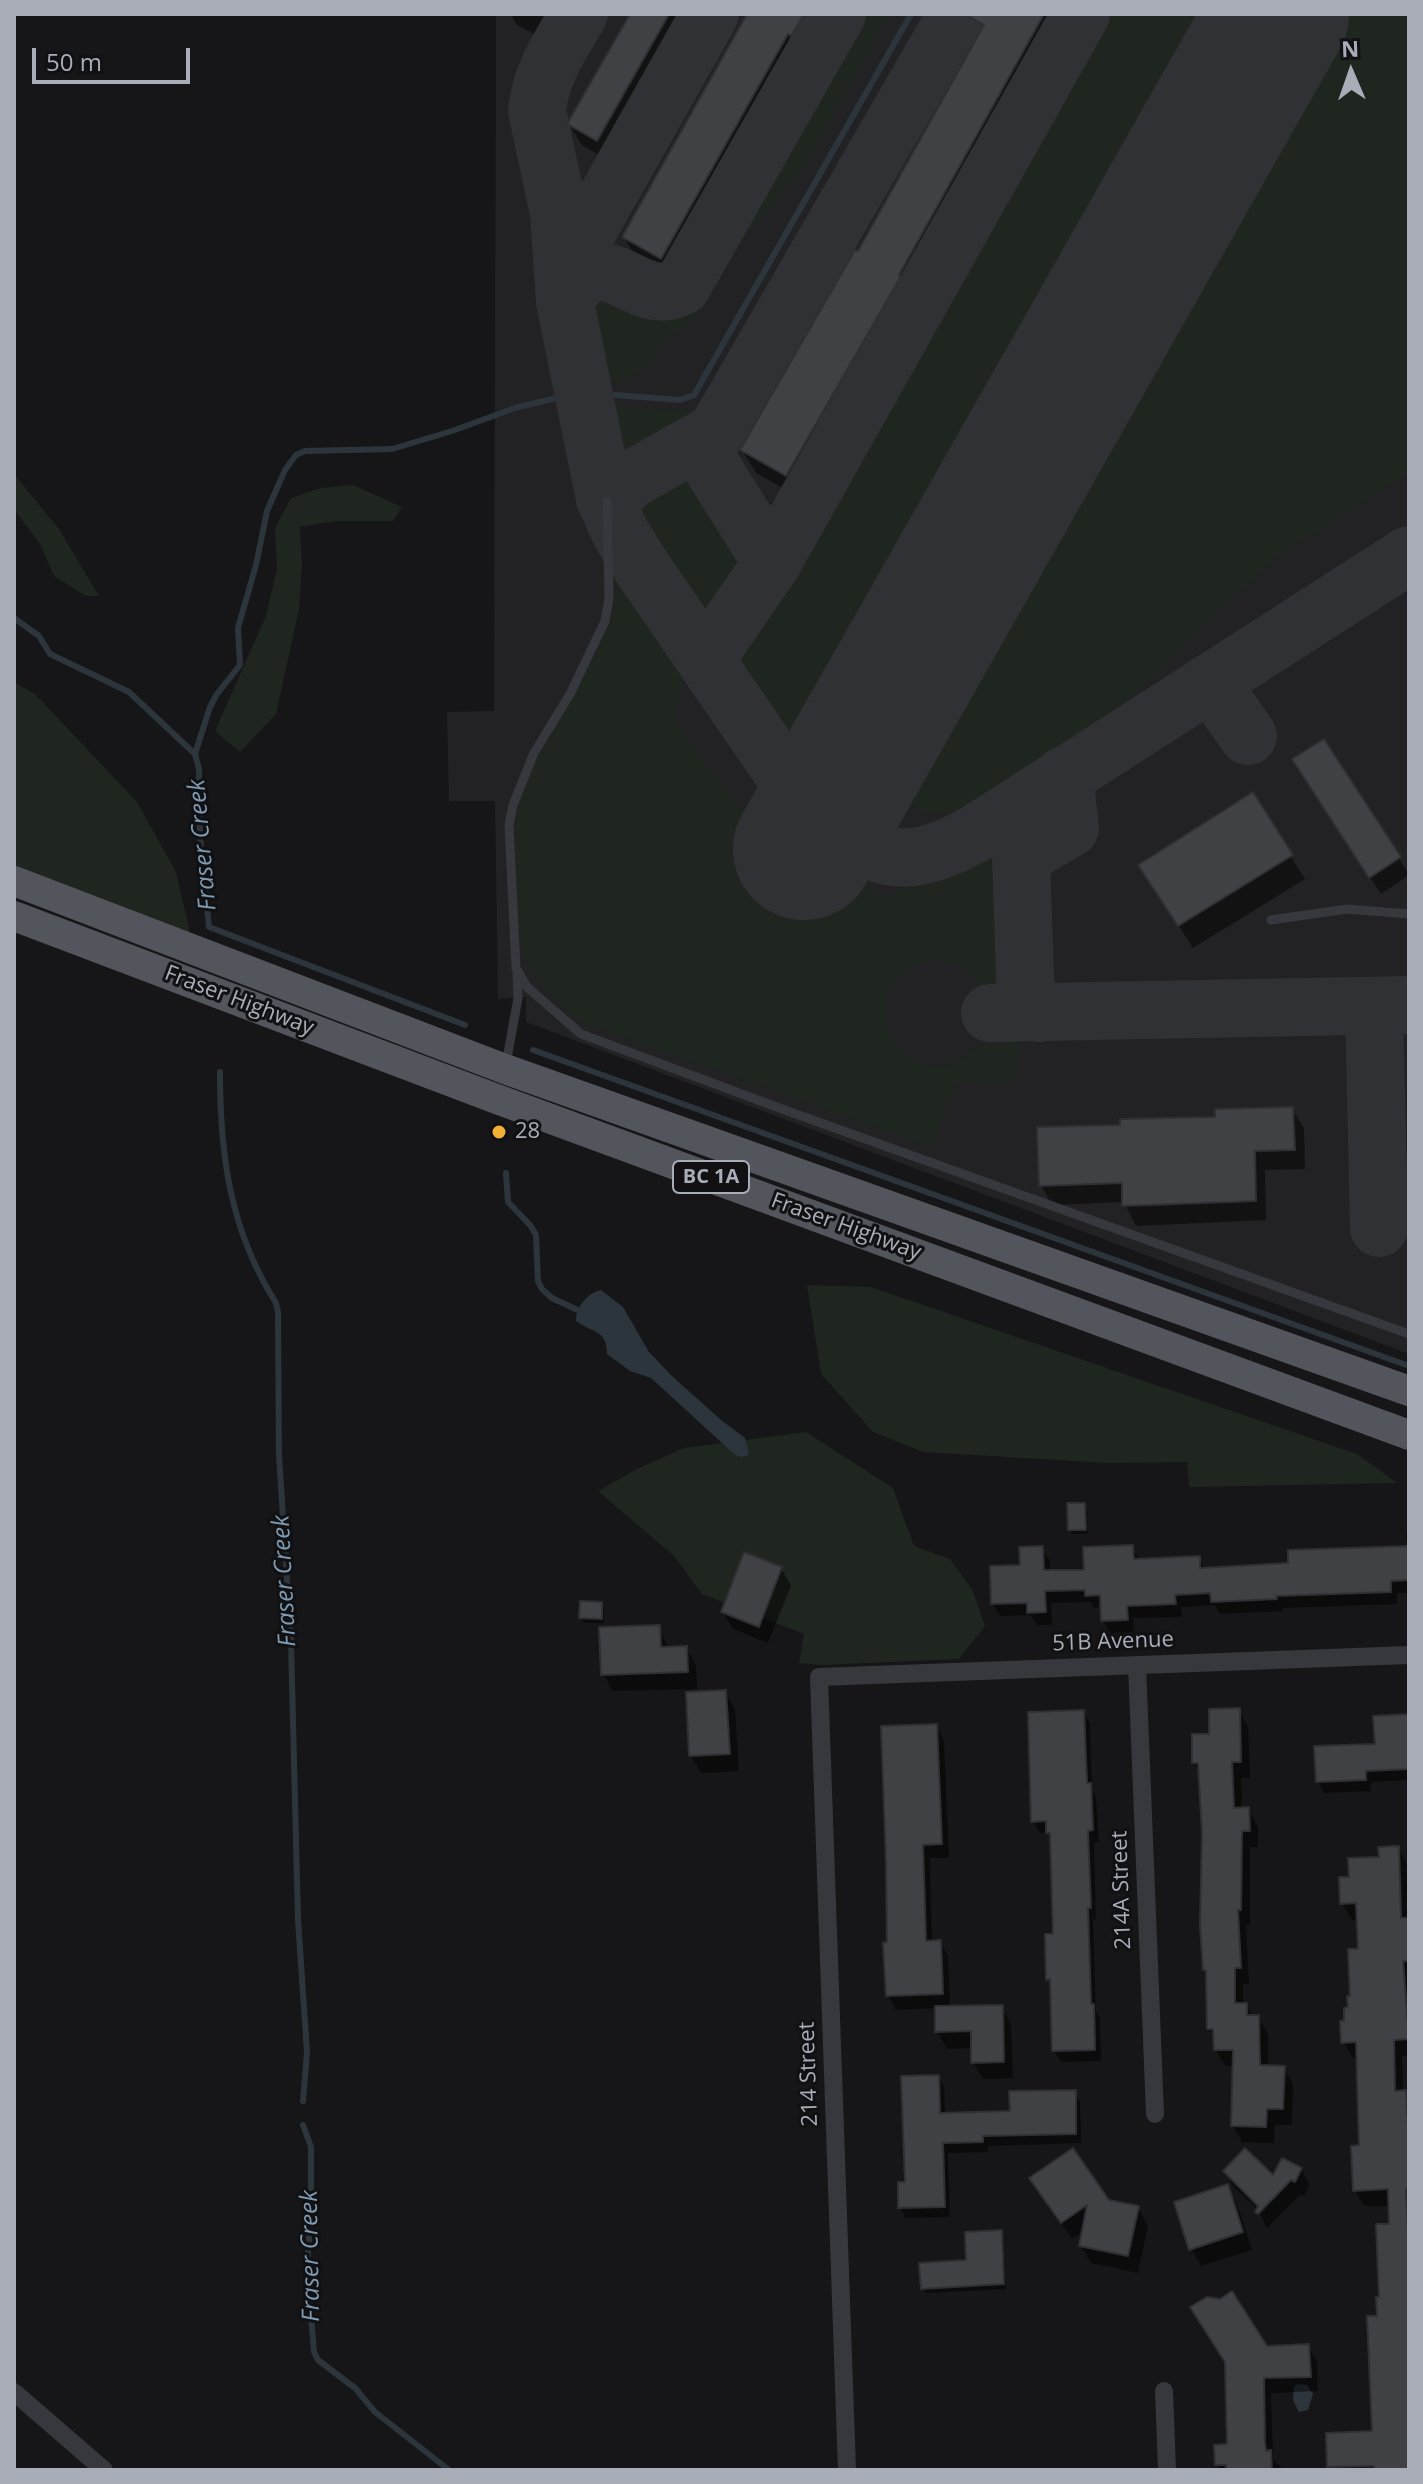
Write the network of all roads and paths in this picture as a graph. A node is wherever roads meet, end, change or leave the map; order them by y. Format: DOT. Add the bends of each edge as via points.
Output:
graph roads {
  1 [pos="607,502"];
  2 [pos="14,881"];
  3 [pos="1409,914"];
  4 [pos="14,916"];
  5 [pos="1271,920"];
  6 [pos="516,968"];
  7 [pos="505,1069"];
  8 [pos="1409,1334"];
  9 [pos="1409,1391"];
  10 [pos="1409,1435"];
  11 [pos="1409,1655"];
  12 [pos="1137,1665"];
  13 [pos="819,1677"];
  14 [pos="1155,2114"];
  15 [pos="1164,2391"];
  16 [pos="14,2392"];
  17 [pos="104,2470"];
  18 [pos="847,2470"];
  19 [pos="1167,2470"];
  1 -- 6 [label="lane" via="605,621 534,753 509,825"];
  2 -- 7 [label="main road, Fraser Highway / BC 1A"];
  3 -- 5 [label="lane" via="1347,909"];
  4 -- 10 [label="main road, Fraser Highway / BC 1A"];
  6 -- 7 [label="lane" via="518,998"];
  6 -- 8 [label="lane" via="527,987 581,1034"];
  7 -- 9 [label="main road, Fraser Highway / BC 1A"];
  11 -- 12 [label="street, 51B Avenue"];
  12 -- 13 [label="street, 51B Avenue"];
  12 -- 14 [label="street, 214A Street"];
  13 -- 18 [label="street, 214 Street"];
  15 -- 19 [label="street"];
  16 -- 17 [label="street"];
}
